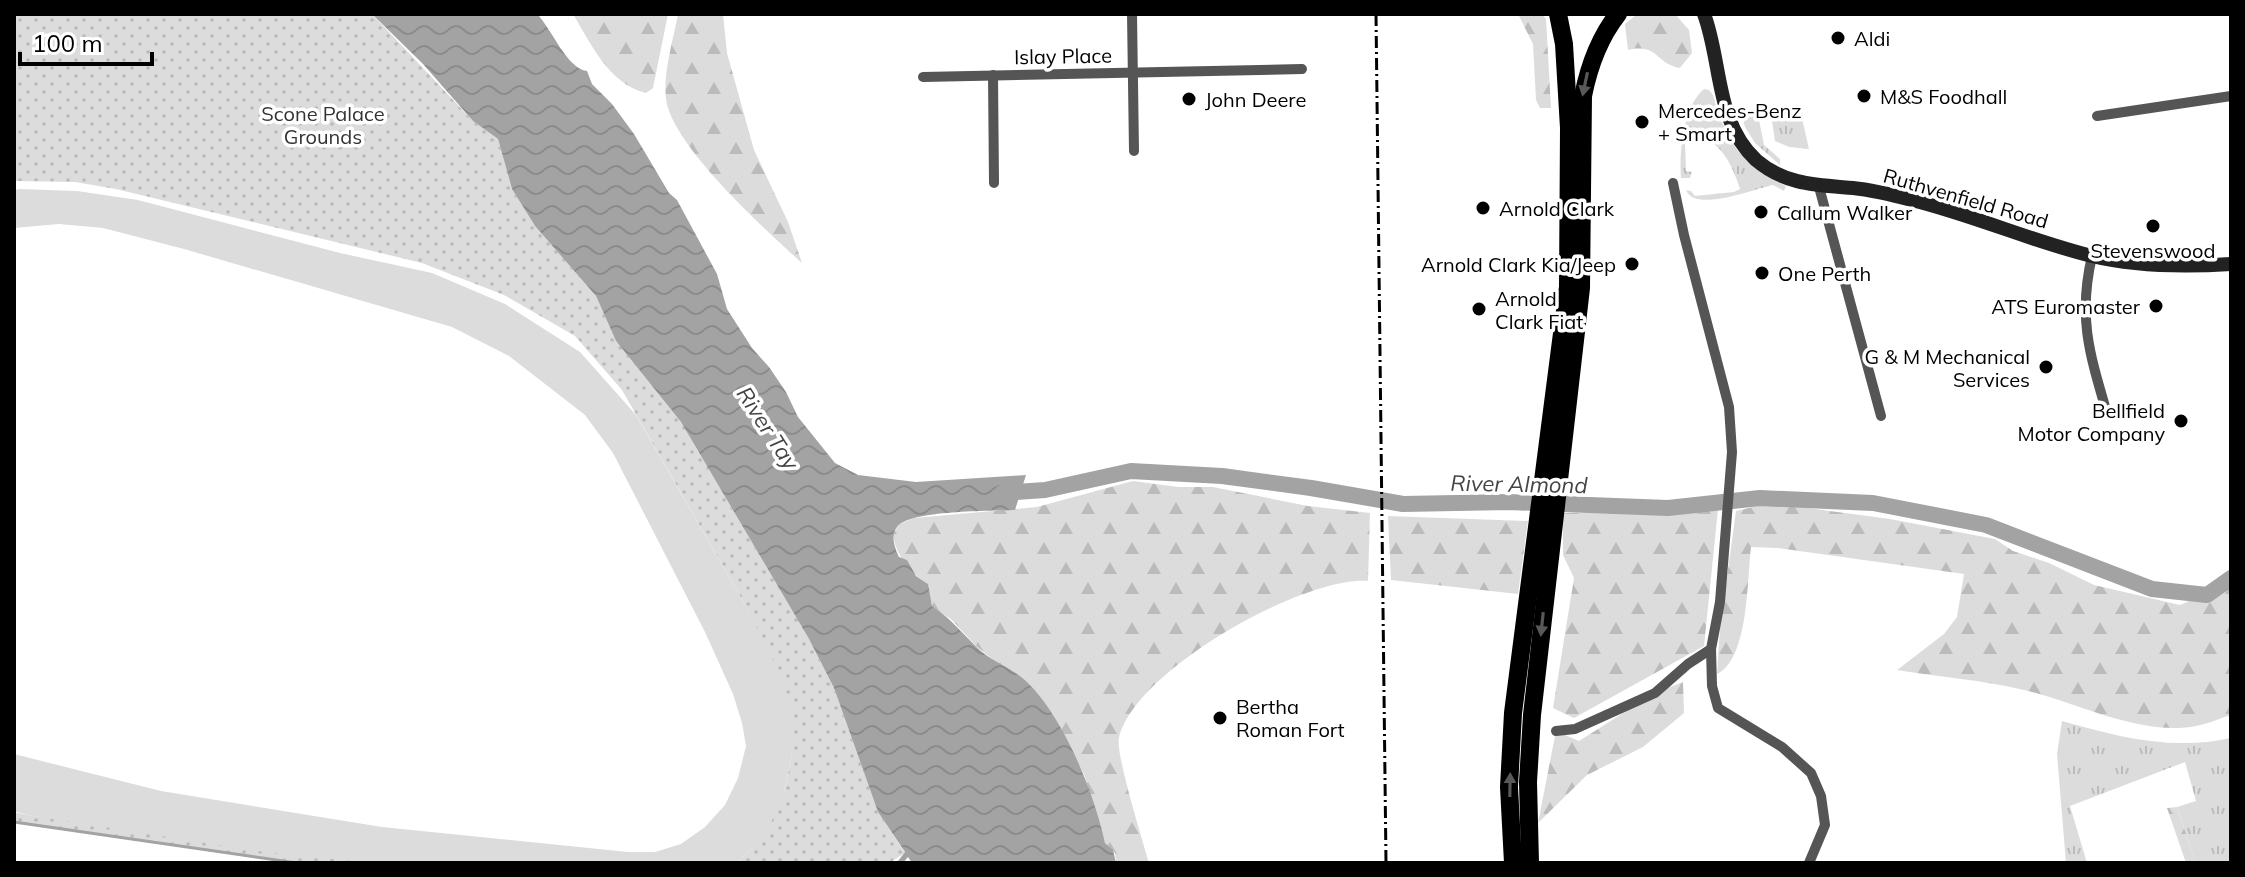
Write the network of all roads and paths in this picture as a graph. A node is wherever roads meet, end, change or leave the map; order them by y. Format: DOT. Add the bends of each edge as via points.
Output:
graph roads {
  1 [pos="1132,14"];
  2 [pos="1558,14"];
  3 [pos="1618,14"];
  4 [pos="1704,14"];
  5 [pos="1302,69"];
  6 [pos="1134,73"];
  7 [pos="993,75"];
  8 [pos="923,77"];
  9 [pos="2231,96"];
  10 [pos="2097,116"];
  11 [pos="1134,151"];
  12 [pos="994,183"];
  13 [pos="1673,183"];
  14 [pos="1819,187"];
  15 [pos="2092,256"];
  16 [pos="2231,264"];
  17 [pos="2106,410"];
  18 [pos="1881,416"];
  19 [pos="1553,466"];
  20 [pos="1542,545"];
  21 [pos="1711,649"];
  22 [pos="1556,731"];
  23 [pos="1513,863"];
  24 [pos="1530,863"];
  25 [pos="1809,863"];
  1 -- 6 [label="street"];
  2 -- 19 [label="highway" via="1569,128 1568,287"];
  3 -- 19 [label="highway, one-way" via="1599,43 1583,96 1581,288"];
  4 -- 14 [label="street, Ruthvenfield Road" via="1736,136 1771,171"];
  5 -- 6 [label="street, Islay Place"];
  6 -- 7 [label="street, Islay Place"];
  6 -- 11 [label="street"];
  7 -- 8 [label="street, Islay Place"];
  7 -- 12 [label="street, Islay Place"];
  9 -- 10 [label="street"];
  13 -- 21 [label="street" via="1729,407 1732,452"];
  14 -- 15 [label="street, Ruthvenfield Road" via="1854,188 1916,201"];
  14 -- 18 [label="street"];
  15 -- 16 [label="street, Ruthvenfield Road" via="2167,266"];
  15 -- 17 [label="street" via="2085,327"];
  19 -- 20 [label="highway"];
  23 -- 20 [label="highway, one-way" via="1513,713"];
  20 -- 24 [label="highway, one-way" via="1530,755"];
  21 -- 22 [label="street" via="1655,693 1575,729"];
  21 -- 25 [label="street" via="1718,708 1782,747 1811,773 1825,825"];
}
